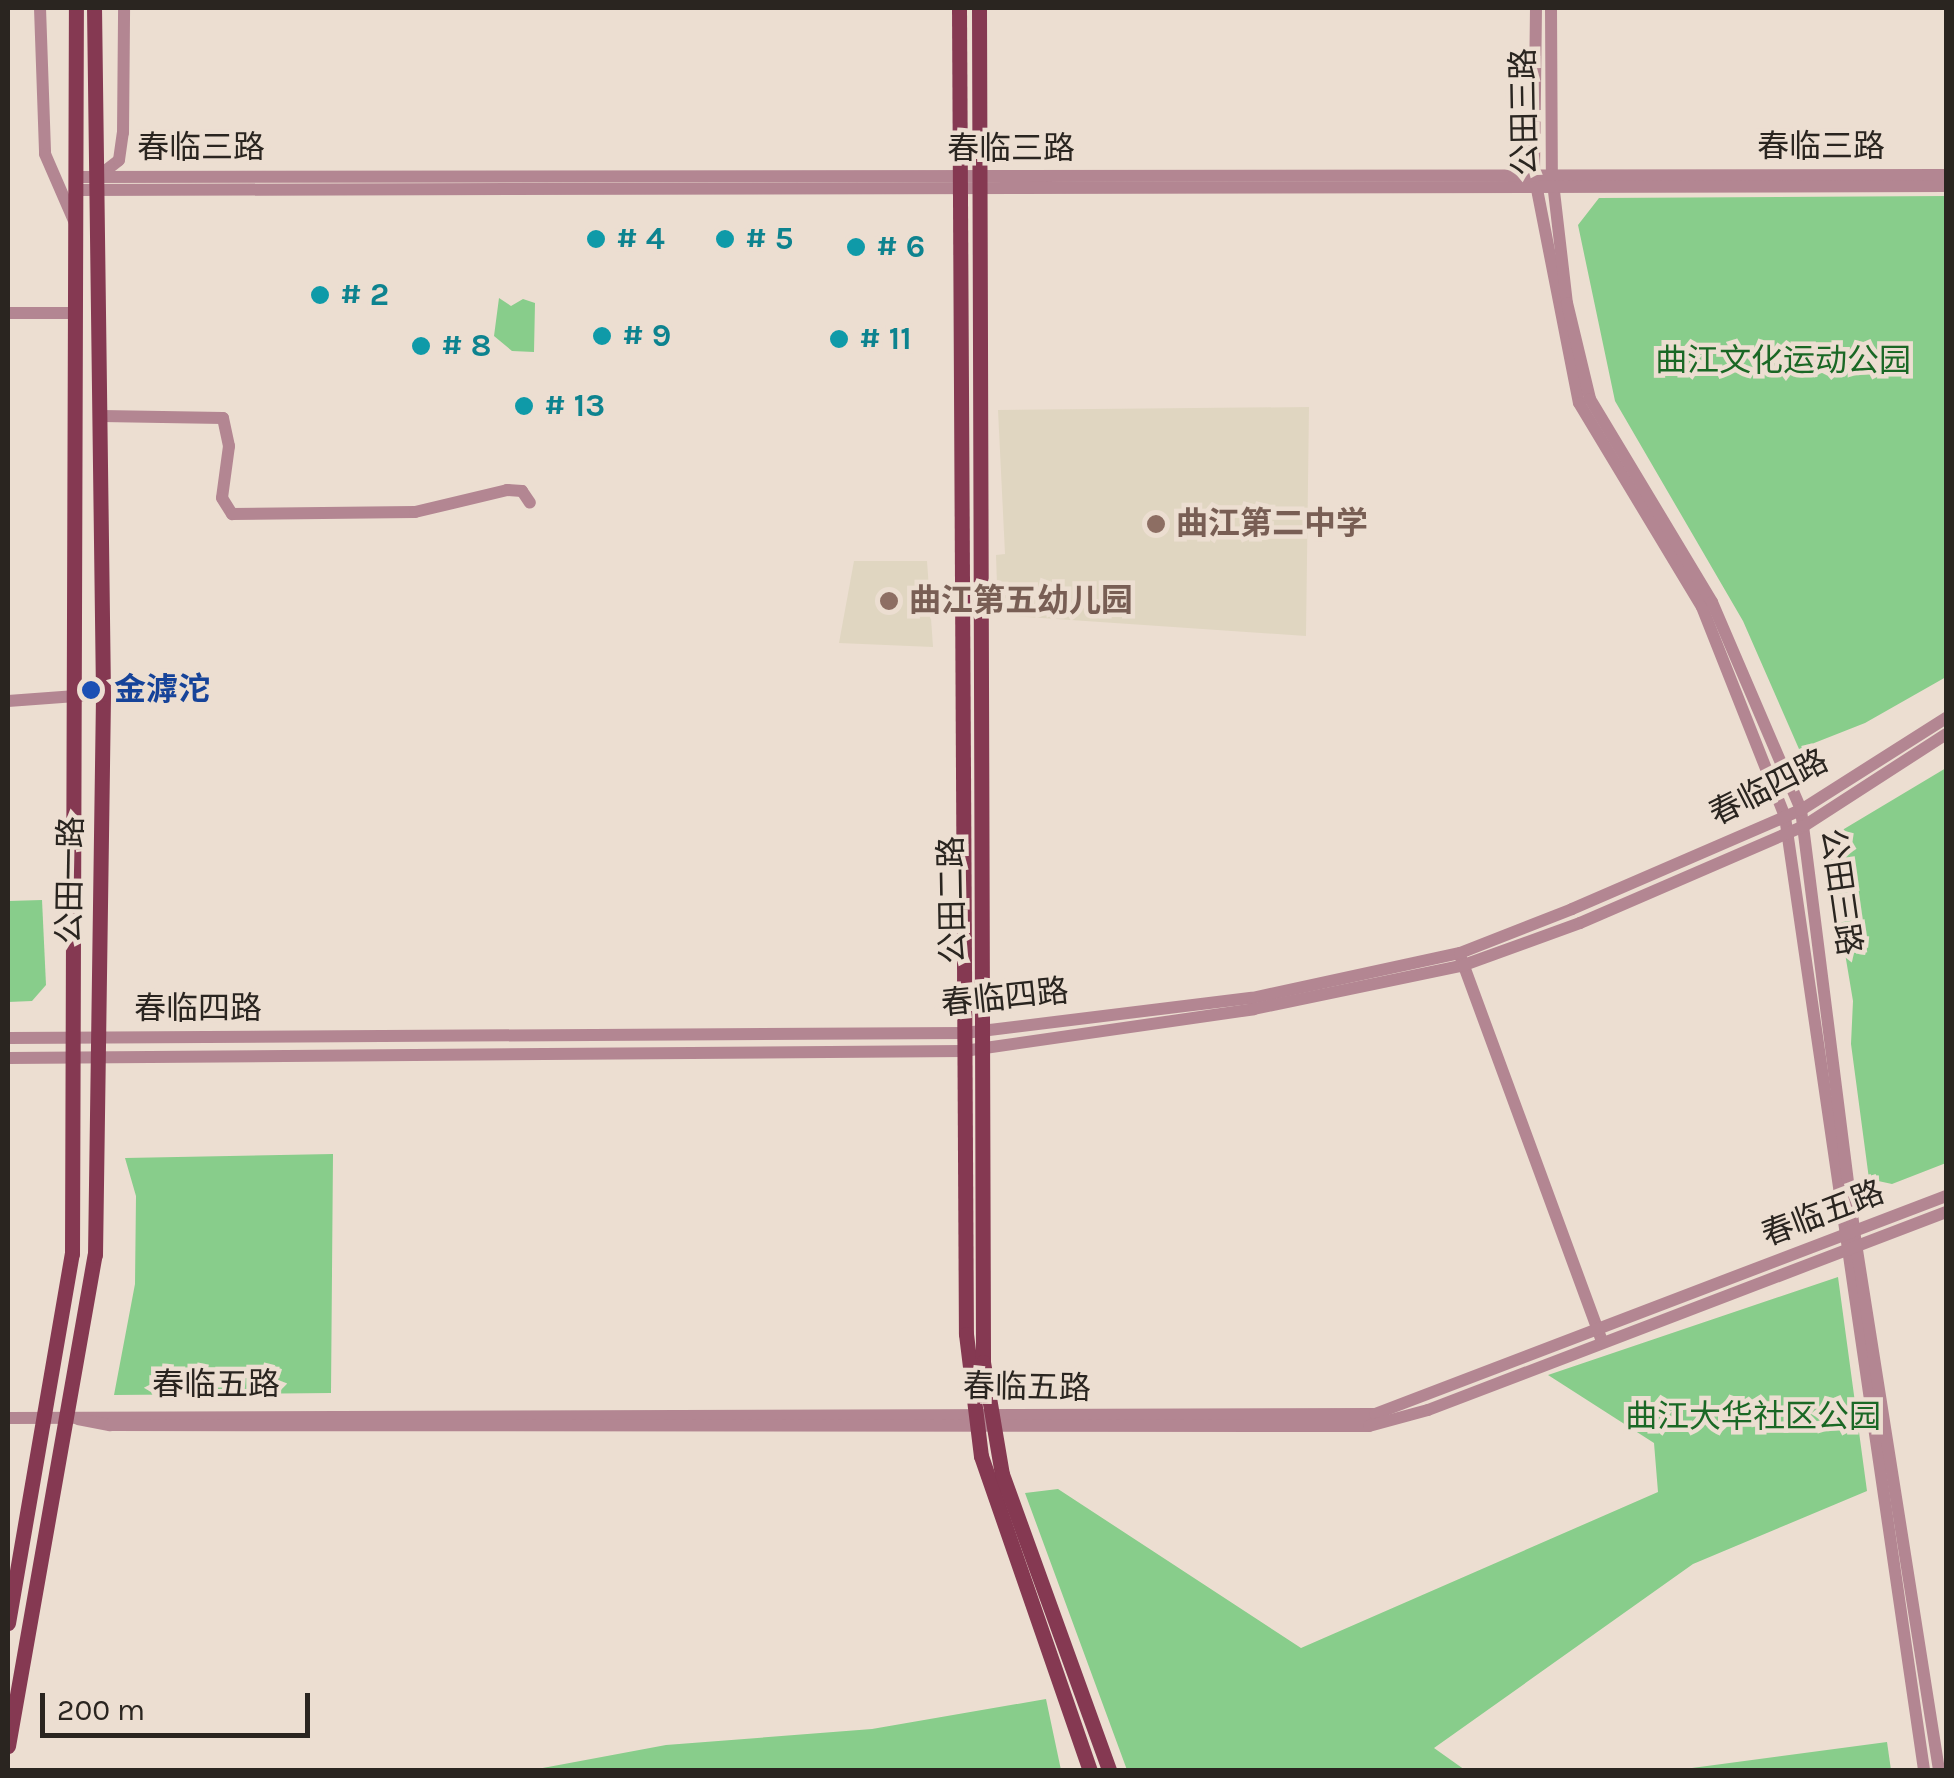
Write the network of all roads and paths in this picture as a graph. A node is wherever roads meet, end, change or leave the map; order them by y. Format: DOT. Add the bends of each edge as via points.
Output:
graph roads {
  1 [pos="40,8"];
  2 [pos="76,8"];
  3 [pos="94,8"];
  4 [pos="124,8"];
  5 [pos="959,8"];
  6 [pos="979,8"];
  7 [pos="1536,8"];
  8 [pos="1551,8"];
  9 [pos="1946,175"];
  10 [pos="1552,180"];
  11 [pos="1535,181"];
  12 [pos="100,182"];
  13 [pos="75,183"];
  14 [pos="959,183"];
  15 [pos="978,183"];
  16 [pos="1946,186"];
  17 [pos="75,223"];
  18 [pos="8,313"];
  19 [pos="75,313"];
  20 [pos="102,416"];
  21 [pos="530,503"];
  22 [pos="103,694"];
  23 [pos="76,696"];
  24 [pos="8,701"];
  25 [pos="1946,718"];
  26 [pos="1946,734"];
  27 [pos="1801,810"];
  28 [pos="1784,817"];
  29 [pos="1804,826"];
  30 [pos="1788,833"];
  31 [pos="1462,959"];
  32 [pos="973,1032"];
  33 [pos="94,1036"];
  34 [pos="72,1037"];
  35 [pos="8,1038"];
  36 [pos="982,1050"];
  37 [pos="964,1051"];
  38 [pos="94,1056"];
  39 [pos="8,1058"];
  40 [pos="71,1058"];
  41 [pos="1946,1196"];
  42 [pos="1946,1212"];
  43 [pos="1849,1233"];
  44 [pos="1852,1249"];
  45 [pos="1601,1339"];
  46 [pos="66,1417"];
  47 [pos="8,1418"];
  48 [pos="44,1418"];
  49 [pos="984,1421"];
  50 [pos="8,1622"];
  51 [pos="8,1746"];
  52 [pos="1090,1770"];
  53 [pos="1109,1770"];
  54 [pos="1924,1770"];
  55 [pos="1939,1770"];
  1 -- 17 [label="street" via="44,154"];
  2 -- 13 [label="main road, 公田一路"];
  3 -- 12 [label="main road, 公田一路"];
  4 -- 12 [label="street" via="123,134 118,160"];
  5 -- 14 [label="main road, 公田二路"];
  6 -- 15 [label="main road, 公田二路"];
  7 -- 11 [label="street, 公田三路"];
  8 -- 10 [label="street, 公田三路"];
  9 -- 10 [label="street, 春临三路"];
  10 -- 11 [label="street, 春临三路"];
  10 -- 16 [label="street, 春临三路"];
  10 -- 27 [label="street, 公田三路" via="1567,302 1590,399 1712,602"];
  11 -- 15 [label="street, 春临三路"];
  11 -- 28 [label="street, 公田三路" via="1580,403 1702,607"];
  12 -- 13 [label="street, 春临三路"];
  12 -- 14 [label="street, 春临三路"];
  12 -- 20 [label="main road, 公田一路"];
  13 -- 17 [label="main road, 公田一路"];
  14 -- 15 [label="street, 春临三路"];
  14 -- 32 [label="main road, 公田二路"];
  15 -- 32 [label="main road, 公田二路"];
  17 -- 19 [label="main road, 公田一路"];
  18 -- 19 [label="street"];
  19 -- 23 [label="main road, 公田一路"];
  20 -- 21 [label="street" via="223,418 229,446 222,498 232,514 416,512 507,490 522,491"];
  20 -- 22 [label="main road, 公田一路"];
  22 -- 23 [label="street"];
  22 -- 33 [label="main road, 公田一路"];
  23 -- 24 [label="street"];
  23 -- 34 [label="main road, 公田一路"];
  25 -- 27 [label="street, 春临四路"];
  26 -- 29 [label="street, 春临四路"];
  27 -- 28 [label="street, 春临四路"];
  27 -- 29 [label="street, 公田三路"];
  28 -- 30 [label="street, 公田三路"];
  28 -- 31 [label="street, 春临四路"];
  29 -- 30 [label="street, 春临四路"];
  29 -- 43 [label="street, 公田三路"];
  30 -- 31 [label="street, 春临四路"];
  30 -- 43 [label="street, 公田三路"];
  31 -- 32 [label="street, 春临四路" via="1252,998"];
  31 -- 36 [label="street, 春临四路" via="1254,1009"];
  31 -- 45 [label="street"];
  32 -- 33 [label="street, 春临四路"];
  32 -- 36 [label="main road, 公田二路"];
  32 -- 37 [label="main road, 公田二路"];
  33 -- 34 [label="street, 春临四路"];
  33 -- 38 [label="main road, 公田一路"];
  34 -- 35 [label="street, 春临四路"];
  34 -- 40 [label="main road, 公田一路"];
  36 -- 37 [label="street, 春临四路"];
  36 -- 49 [label="main road, 公田二路"];
  37 -- 38 [label="street, 春临四路"];
  37 -- 49 [label="main road, 公田二路" via="966,1334"];
  38 -- 40 [label="street, 春临四路"];
  38 -- 46 [label="main road, 公田一路" via="95,1255"];
  39 -- 40 [label="street, 春临四路"];
  40 -- 48 [label="main road, 公田一路" via="72,1254"];
  41 -- 43 [label="street, 春临五路"];
  42 -- 44 [label="street, 春临五路"];
  43 -- 44 [label="street, 公田三路"];
  43 -- 45 [label="street, 春临五路"];
  44 -- 45 [label="street, 春临五路"];
  44 -- 54 [label="street, 公田三路"];
  44 -- 55 [label="street, 公田三路"];
  45 -- 49 [label="street, 春临五路" via="1369,1426"];
  46 -- 48 [label="street, 春临五路"];
  46 -- 49 [label="street, 春临五路" via="110,1425"];
  46 -- 51 [label="main road, 公田一路"];
  47 -- 48 [label="street, 春临五路"];
  48 -- 50 [label="main road, 公田一路"];
  49 -- 52 [label="main road, 公田二路" via="994,1501"];
  49 -- 53 [label="main road, 公田二路"];
}
